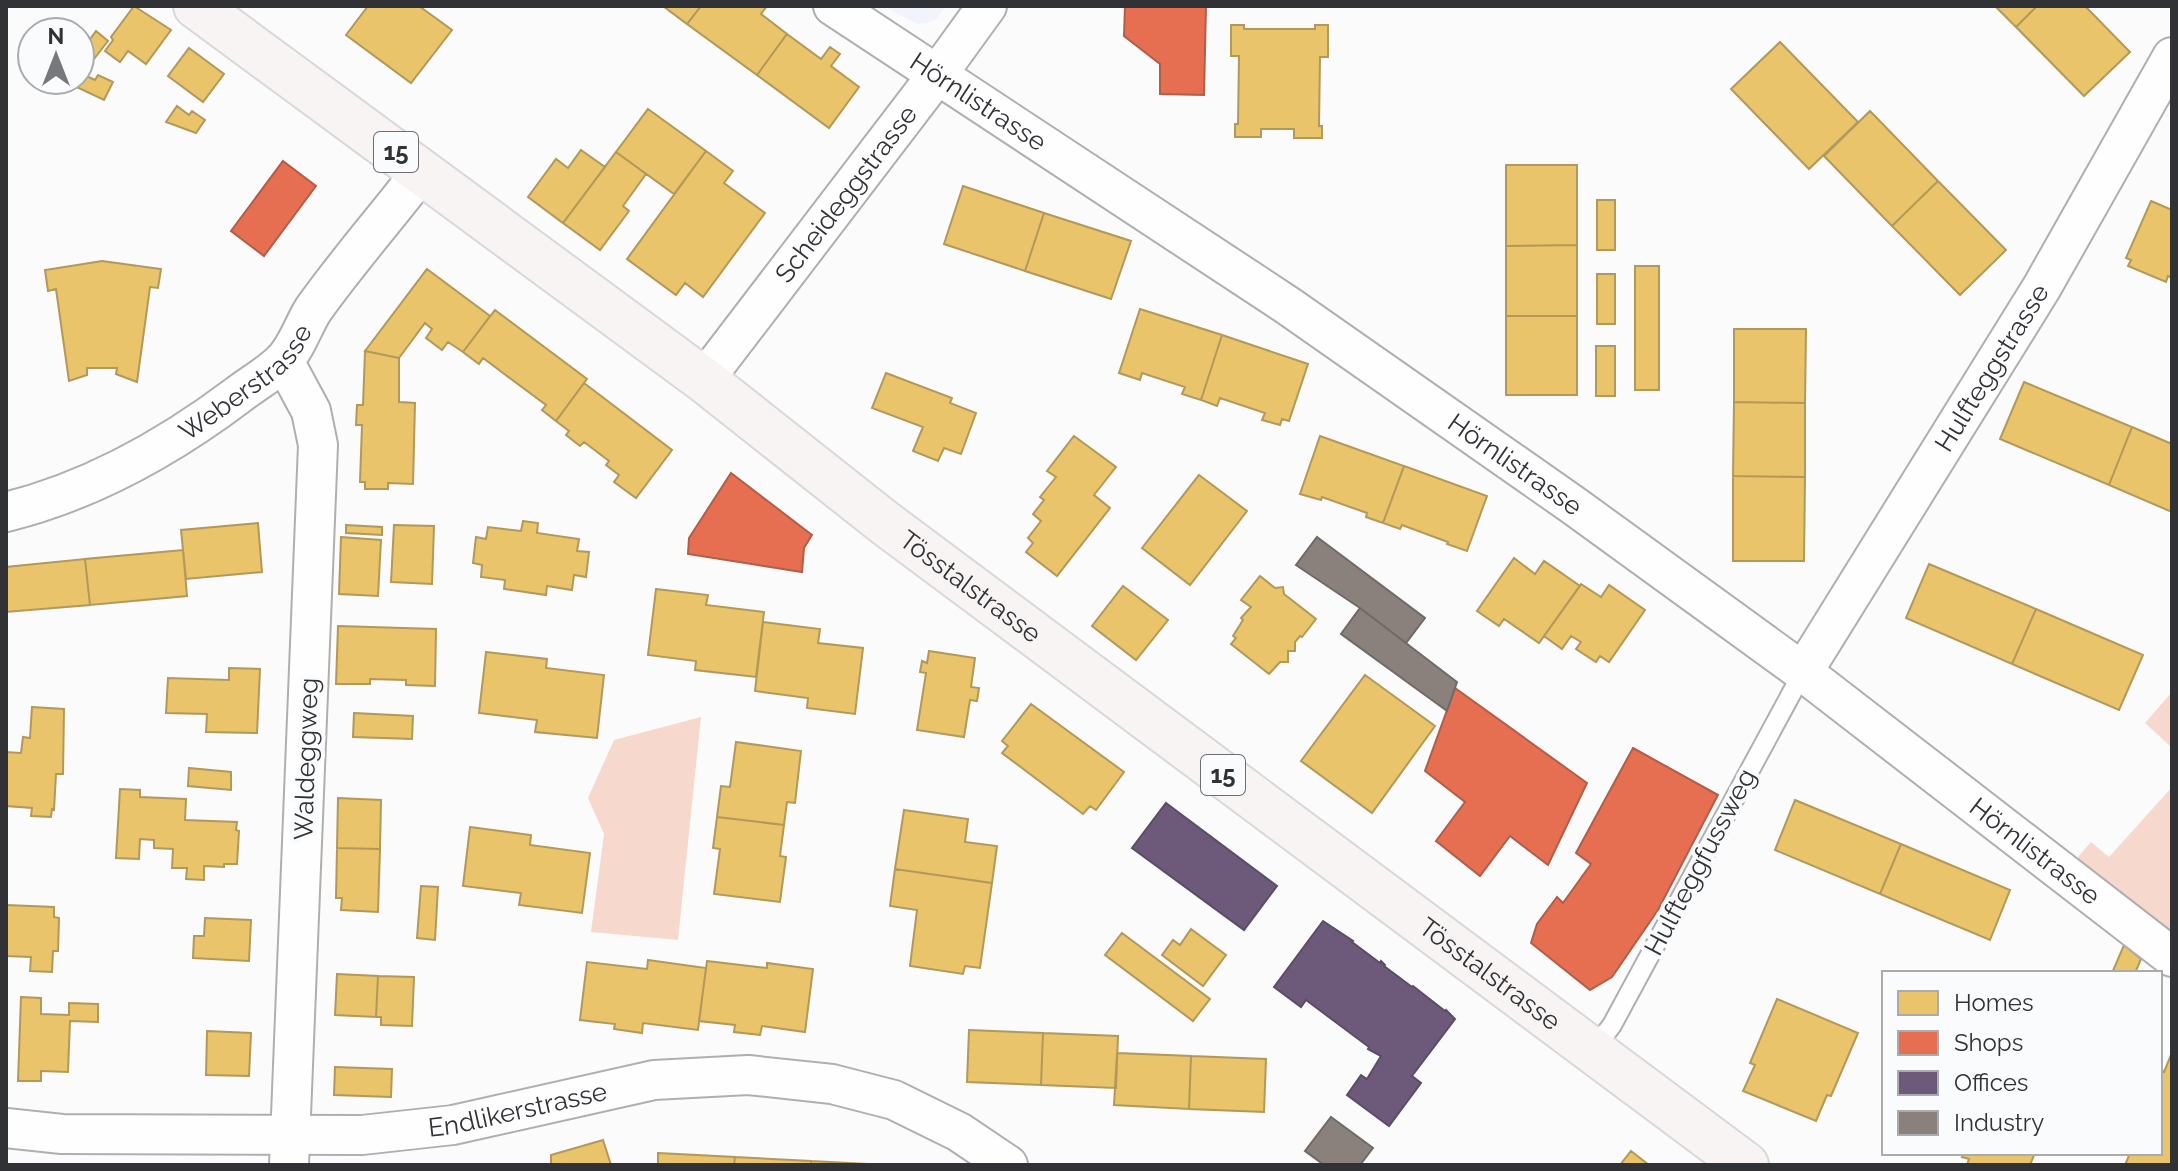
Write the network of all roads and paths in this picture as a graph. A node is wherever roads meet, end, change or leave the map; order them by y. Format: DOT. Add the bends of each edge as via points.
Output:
graph roads {
  1 [pos="196,6"];
  2 [pos="833,6"];
  3 [pos="987,6"];
  4 [pos="2172,57"];
  5 [pos="937,75"];
  6 [pos="422,171"];
  7 [pos="284,361"];
  8 [pos="704,380"];
  9 [pos="6,512"];
  10 [pos="1803,672"];
  11 [pos="2172,957"];
  12 [pos="1593,1050"];
  13 [pos="6,1128"];
  14 [pos="290,1149"];
  15 [pos="1008,1165"];
  16 [pos="1746,1165"];
  1 -- 6 [label="main road, Tösstalstrasse / 15"];
  2 -- 5 [label="street, Hörnlistrasse"];
  3 -- 5 [label="street, Scheideggstrasse"];
  4 -- 10 [label="street, Hulfteggstrasse" via="2042,287"];
  5 -- 8 [label="street, Scheideggstrasse"];
  5 -- 10 [label="street, Hörnlistrasse" via="1287,305"];
  6 -- 7 [label="street, Weberstrasse" via="312,312"];
  6 -- 8 [label="main road, Tösstalstrasse / 15"];
  7 -- 9 [label="street, Weberstrasse" via="148,454 40,504"];
  7 -- 14 [label="street, Waldeggweg" via="311,411 318,445"];
  8 -- 12 [label="main road, Tösstalstrasse / 15" via="885,523"];
  10 -- 11 [label="street, Hörnlistrasse"];
  10 -- 12 [label="lane, Hulfteggfussweg" via="1612,1025"];
  12 -- 16 [label="main road, Tösstalstrasse / 15"];
  13 -- 14 [label="street, Endlikerstrasse"];
  14 -- 15 [label="street, Endlikerstrasse" via="453,1125 654,1080 748,1075 832,1084 894,1100 959,1132"];
}
